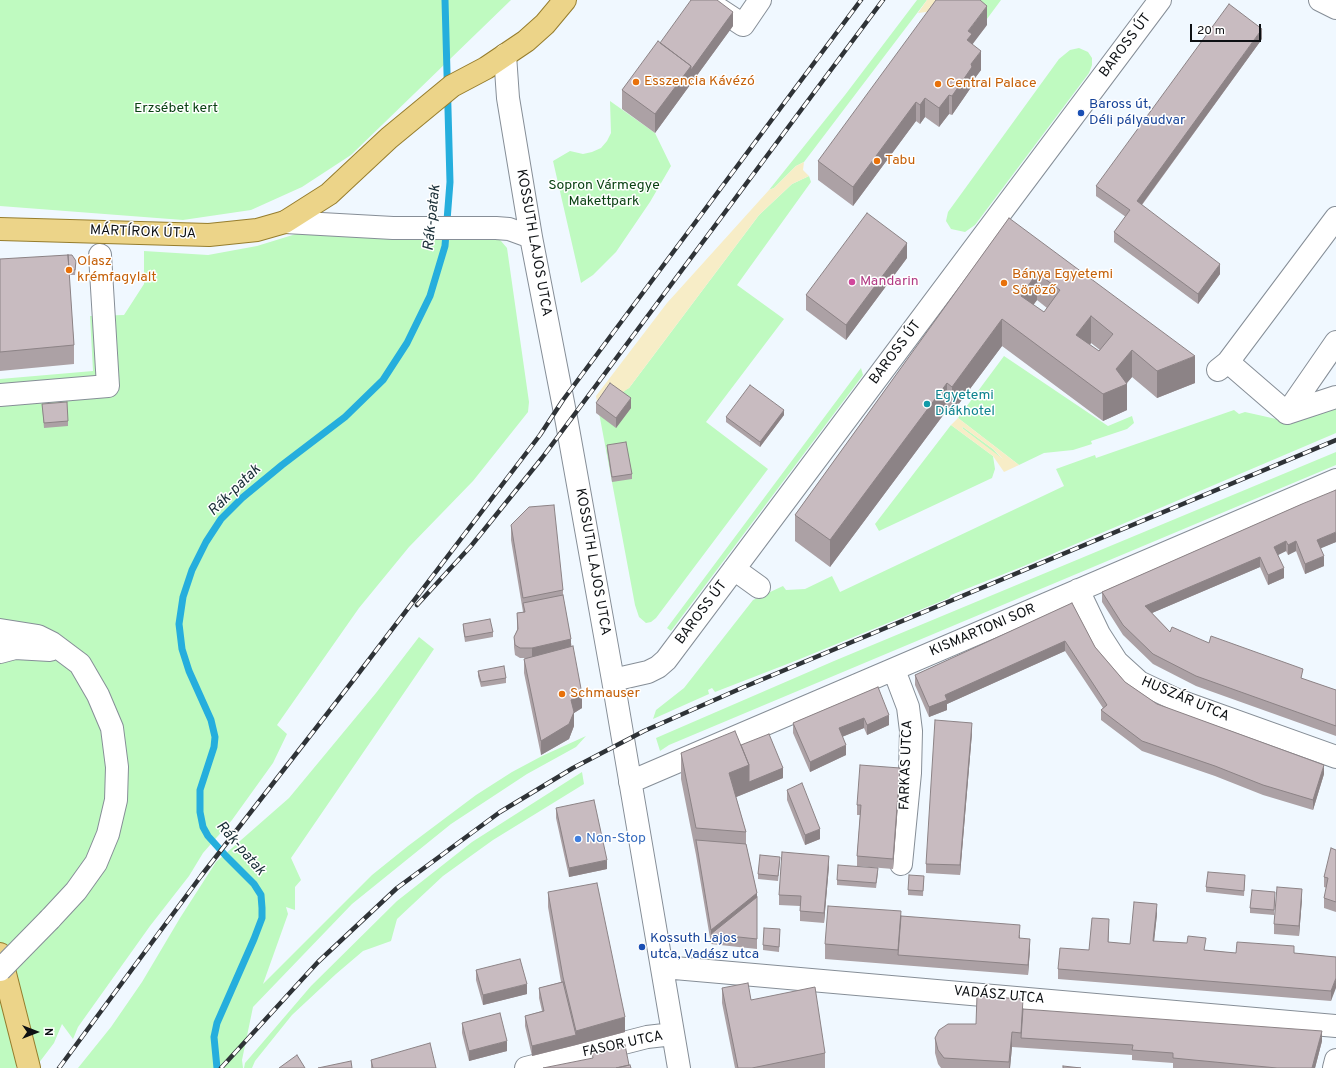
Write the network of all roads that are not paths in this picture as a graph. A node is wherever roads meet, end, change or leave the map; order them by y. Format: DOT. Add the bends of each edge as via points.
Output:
graph roads {
  1 [pos="564,0"];
  2 [pos="705,0"];
  3 [pos="760,0"];
  4 [pos="1160,0"];
  5 [pos="1320,0"];
  6 [pos="1336,8"];
  7 [pos="505,55"];
  8 [pos="1336,218"];
  9 [pos="285,222"];
  10 [pos="0,229"];
  11 [pos="531,237"];
  12 [pos="100,255"];
  13 [pos="1336,342"];
  14 [pos="0,395"];
  15 [pos="1336,396"];
  16 [pos="1287,413"];
  17 [pos="1336,480"];
  18 [pos="734,569"];
  19 [pos="759,587"];
  20 [pos="1078,590"];
  21 [pos="0,630"];
  22 [pos="0,652"];
  23 [pos="80,664"];
  24 [pos="894,670"];
  25 [pos="613,680"];
  26 [pos="1336,757"];
  27 [pos="630,782"];
  28 [pos="901,864"];
  29 [pos="0,954"];
  30 [pos="663,967"];
  31 [pos="0,970"];
  32 [pos="1336,1026"];
  33 [pos="673,1034"];
  34 [pos="1336,1060"];
  35 [pos="29,1068"];
  36 [pos="526,1068"];
  37 [pos="679,1068"];
  38 [pos="1334,1068"];
  1 -- 7 [label="main road, MÁRTÍROK ÚTJA" via="545,24"];
  2 -- 3 [label="street" via="742,25"];
  4 -- 18 [label="street, BAROSS ÚT"];
  5 -- 6 [label="street"];
  7 -- 9 [label="main road, MÁRTÍROK ÚTJA" via="452,86 329,194"];
  7 -- 11 [label="street, KOSSUTH LAJOS UTCA" via="508,98"];
  8 -- 16 [label="street" via="1223,366"];
  9 -- 10 [label="main road, MÁRTÍROK ÚTJA" via="257,230 209,235"];
  9 -- 11 [label="street, MÁRTÍROK ÚTJA" via="426,228 502,228"];
  11 -- 25 [label="street, KOSSUTH LAJOS UTCA" via="566,415"];
  12 -- 14 [label="street" via="108,386"];
  13 -- 16 [label="street"];
  15 -- 16 [label="street"];
  17 -- 20 [label="street, KISMARTONI SOR"];
  18 -- 19 [label="street"];
  18 -- 25 [label="street, BAROSS ÚT" via="662,664 648,672"];
  20 -- 24 [label="street, KISMARTONI SOR"];
  20 -- 26 [label="street, HUSZÁR UTCA" via="1099,634 1117,662 1139,682 1178,700"];
  21 -- 23 [label="street" via="38,636"];
  22 -- 23 [label="street" via="15,648 47,649"];
  23 -- 31 [label="street, bridge" via="98,695 112,728 117,767 116,800 108,834 96,863 76,891"];
  24 -- 27 [label="street, KISMARTONI SOR"];
  24 -- 28 [label="street, FARKAS UTCA" via="908,707 911,731 910,773"];
  25 -- 27 [label="street, KOSSUTH LAJOS UTCA"];
  27 -- 30 [label="street, KOSSUTH LAJOS UTCA"];
  29 -- 35 [label="main road"];
  30 -- 32 [label="street, VADÁSZ UTCA"];
  30 -- 33 [label="street, KOSSUTH LAJOS UTCA"];
  33 -- 36 [label="street, FASOR UTCA" via="647,1037"];
  33 -- 37 [label="street, KOSSUTH LAJOS UTCA"];
  34 -- 38 [label="street"];
}
